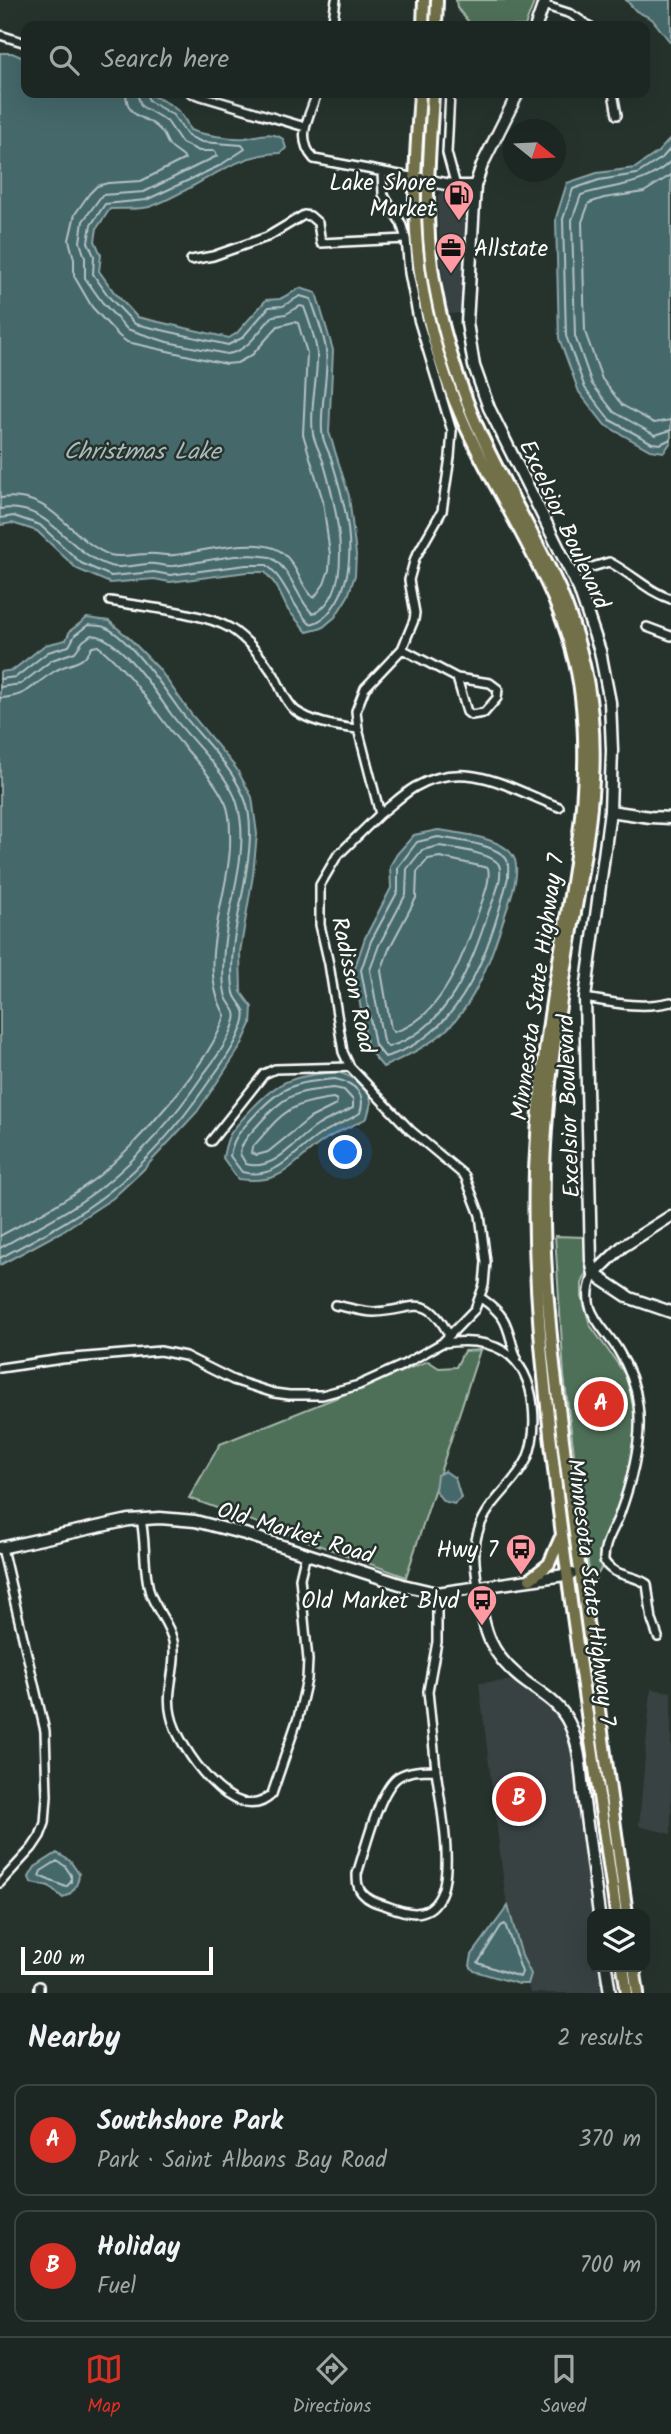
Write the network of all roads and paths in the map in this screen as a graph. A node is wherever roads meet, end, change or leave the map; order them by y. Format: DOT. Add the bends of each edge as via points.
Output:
graph roads {
  1 [pos="336,0"];
  2 [pos="424,0"];
  3 [pos="437,0"];
  4 [pos="544,2"];
  5 [pos="333,21"];
  6 [pos="423,21"];
  7 [pos="437,21"];
  8 [pos="538,21"];
  9 [pos="581,21"];
  10 [pos="0,35"];
  11 [pos="21,41"];
  12 [pos="208,98"];
  13 [pos="315,98"];
  14 [pos="420,98"];
  15 [pos="433,98"];
  16 [pos="438,98"];
  17 [pos="450,98"];
  18 [pos="515,98"];
  19 [pos="614,98"];
  20 [pos="617,115"];
  21 [pos="305,127"];
  22 [pos="432,127"];
  23 [pos="382,172"];
  24 [pos="416,178"];
  25 [pos="429,181"];
  26 [pos="456,186"];
  27 [pos="475,187"];
  28 [pos="406,239"];
  29 [pos="191,260"];
  30 [pos="572,573"];
  31 [pos="671,599"];
  32 [pos="110,601"];
  33 [pos="647,627"];
  34 [pos="671,636"];
  35 [pos="402,649"];
  36 [pos="457,678"];
  37 [pos="358,729"];
  38 [pos="559,807"];
  39 [pos="610,811"];
  40 [pos="380,814"];
  41 [pos="671,818"];
  42 [pos="584,998"];
  43 [pos="671,1002"];
  44 [pos="350,1067"];
  45 [pos="211,1141"];
  46 [pos="671,1216"];
  47 [pos="594,1274"];
  48 [pos="481,1298"];
  49 [pos="335,1305"];
  50 [pos="671,1312"];
  51 [pos="449,1335"];
  52 [pos="442,1343"];
  53 [pos="517,1362"];
  54 [pos="0,1368"];
  55 [pos="141,1519"];
  56 [pos="561,1526"];
  57 [pos="1,1548"];
  58 [pos="306,1553"];
  59 [pos="566,1574"];
  60 [pos="581,1574"];
  61 [pos="530,1579"];
  62 [pos="478,1587"];
  63 [pos="437,1593"];
  64 [pos="658,1637"];
  65 [pos="436,1770"];
  66 [pos="0,1883"];
  67 [pos="598,1909"];
  68 [pos="615,1909"];
  69 [pos="626,1909"];
  70 [pos="607,1972"];
  71 [pos="624,1972"];
  72 [pos="635,1972"];
  73 [pos="610,1993"];
  74 [pos="627,1993"];
  75 [pos="638,1993"];
  1 -- 5 [label="street"];
  2 -- 6 [label="main road"];
  3 -- 7 [label="main road"];
  4 -- 8 [label="street"];
  4 -- 9 [label="street"];
  10 -- 11 [label="street"];
  12 -- 21 [label="street"];
  13 -- 21 [label="street"];
  14 -- 24 [label="main road, Minnesota State Highway 7"];
  15 -- 22 [label="main road, Minnesota State Highway 7"];
  16 -- 22 [label="main road"];
  17 -- 26 [label="street" via="447,153"];
  18 -- 27 [label="street, Excelsior Boulevard"];
  19 -- 20 [label="street"];
  21 -- 23 [label="street" via="303,140 314,159"];
  22 -- 25 [label="main road, Minnesota State Highway 7"];
  23 -- 24 [label="street"];
  23 -- 28 [label="street" via="383,194"];
  24 -- 25 [label="street"];
  24 -- 56 [label="main road, Minnesota State Highway 7" via="417,250 430,330 462,419 552,597 581,689 585,785 546,1040 535,1170 539,1322"];
  25 -- 26 [label="street"];
  25 -- 60 [label="main road, Minnesota State Highway 7" via="428,223 437,299 456,370 490,453 562,594 581,651 592,717 594,785 554,1044 544,1171 549,1323"];
  26 -- 27 [label="street"];
  27 -- 30 [label="street, Excelsior Boulevard" via="467,308 474,366 489,408"];
  28 -- 29 [label="street" via="321,243 318,223 304,215 267,237"];
  28 -- 35 [label="street" via="418,319 452,440 442,511 412,567 415,614"];
  30 -- 31 [label="street" via="608,562"];
  30 -- 39 [label="street, Excelsior Boulevard" via="590,618 607,686"];
  32 -- 37 [label="street" via="228,627 272,671 297,712"];
  33 -- 34 [label="street"];
  35 -- 36 [label="street"];
  35 -- 37 [label="street" via="365,688 356,711"];
  36 -- 36 [label="street" via="471,715 484,712 497,698 498,689 490,683"];
  37 -- 40 [label="street"];
  38 -- 40 [label="street, Radisson Road" via="493,779 469,774 440,777 415,787"];
  39 -- 41 [label="street"];
  39 -- 42 [label="street, Excelsior Boulevard"];
  40 -- 44 [label="street, Radisson Road" via="337,856 320,886 320,925 343,1052"];
  42 -- 43 [label="street" via="634,1006"];
  42 -- 47 [label="street, Excelsior Boulevard"];
  44 -- 45 [label="street" via="275,1069 264,1074"];
  44 -- 48 [label="street, Radisson Road" via="410,1129 465,1176 484,1236 486,1272"];
  46 -- 47 [label="street" via="622,1247"];
  47 -- 50 [label="street" via="630,1298"];
  47 -- 64 [label="street" via="588,1289 593,1317 618,1350 638,1406 634,1460 604,1561 613,1571 647,1584"];
  48 -- 51 [label="street"];
  48 -- 53 [label="street" via="499,1310 507,1324"];
  49 -- 51 [label="street" via="373,1312 421,1305 439,1316"];
  51 -- 52 [label="street"];
  52 -- 53 [label="street" via="486,1343"];
  52 -- 54 [label="street" via="359,1385 323,1395 274,1393 160,1350"];
  53 -- 62 [label="street" via="531,1394 533,1434 521,1469 489,1508 478,1531 474,1551"];
  55 -- 57 [label="street, Old Market Road"];
  55 -- 58 [label="street, Old Market Road" via="195,1521"];
  55 -- 58 [label="street" via="150,1592 169,1627 175,1650 169,1701 174,1728 213,1785 246,1802 261,1802 272,1794 304,1699 308,1660 299,1578"];
  56 -- 59 [label="main road, Minnesota State Highway 7"];
  56 -- 61 [label="main road" via="552,1560"];
  57 -- 66 [label="street" via="45,1731 47,1796 40,1836"];
  58 -- 63 [label="street, Old Market Road"];
  59 -- 60 [label="street, Old Market Road"];
  59 -- 61 [label="street, Old Market Road"];
  59 -- 68 [label="main road, Minnesota State Highway 7"];
  60 -- 69 [label="main road, Minnesota State Highway 7"];
  61 -- 62 [label="street, Old Market Road"];
  62 -- 63 [label="street, Old Market Road"];
  62 -- 67 [label="street" via="483,1624 496,1654 553,1701 573,1731"];
  63 -- 65 [label="street" via="437,1642 428,1691"];
  65 -- 65 [label="street" via="446,1878 439,1900 411,1914 367,1898 358,1887 357,1874 387,1789 408,1772"];
  70 -- 73 [label="street"];
  71 -- 74 [label="main road"];
  72 -- 75 [label="main road"];
}
